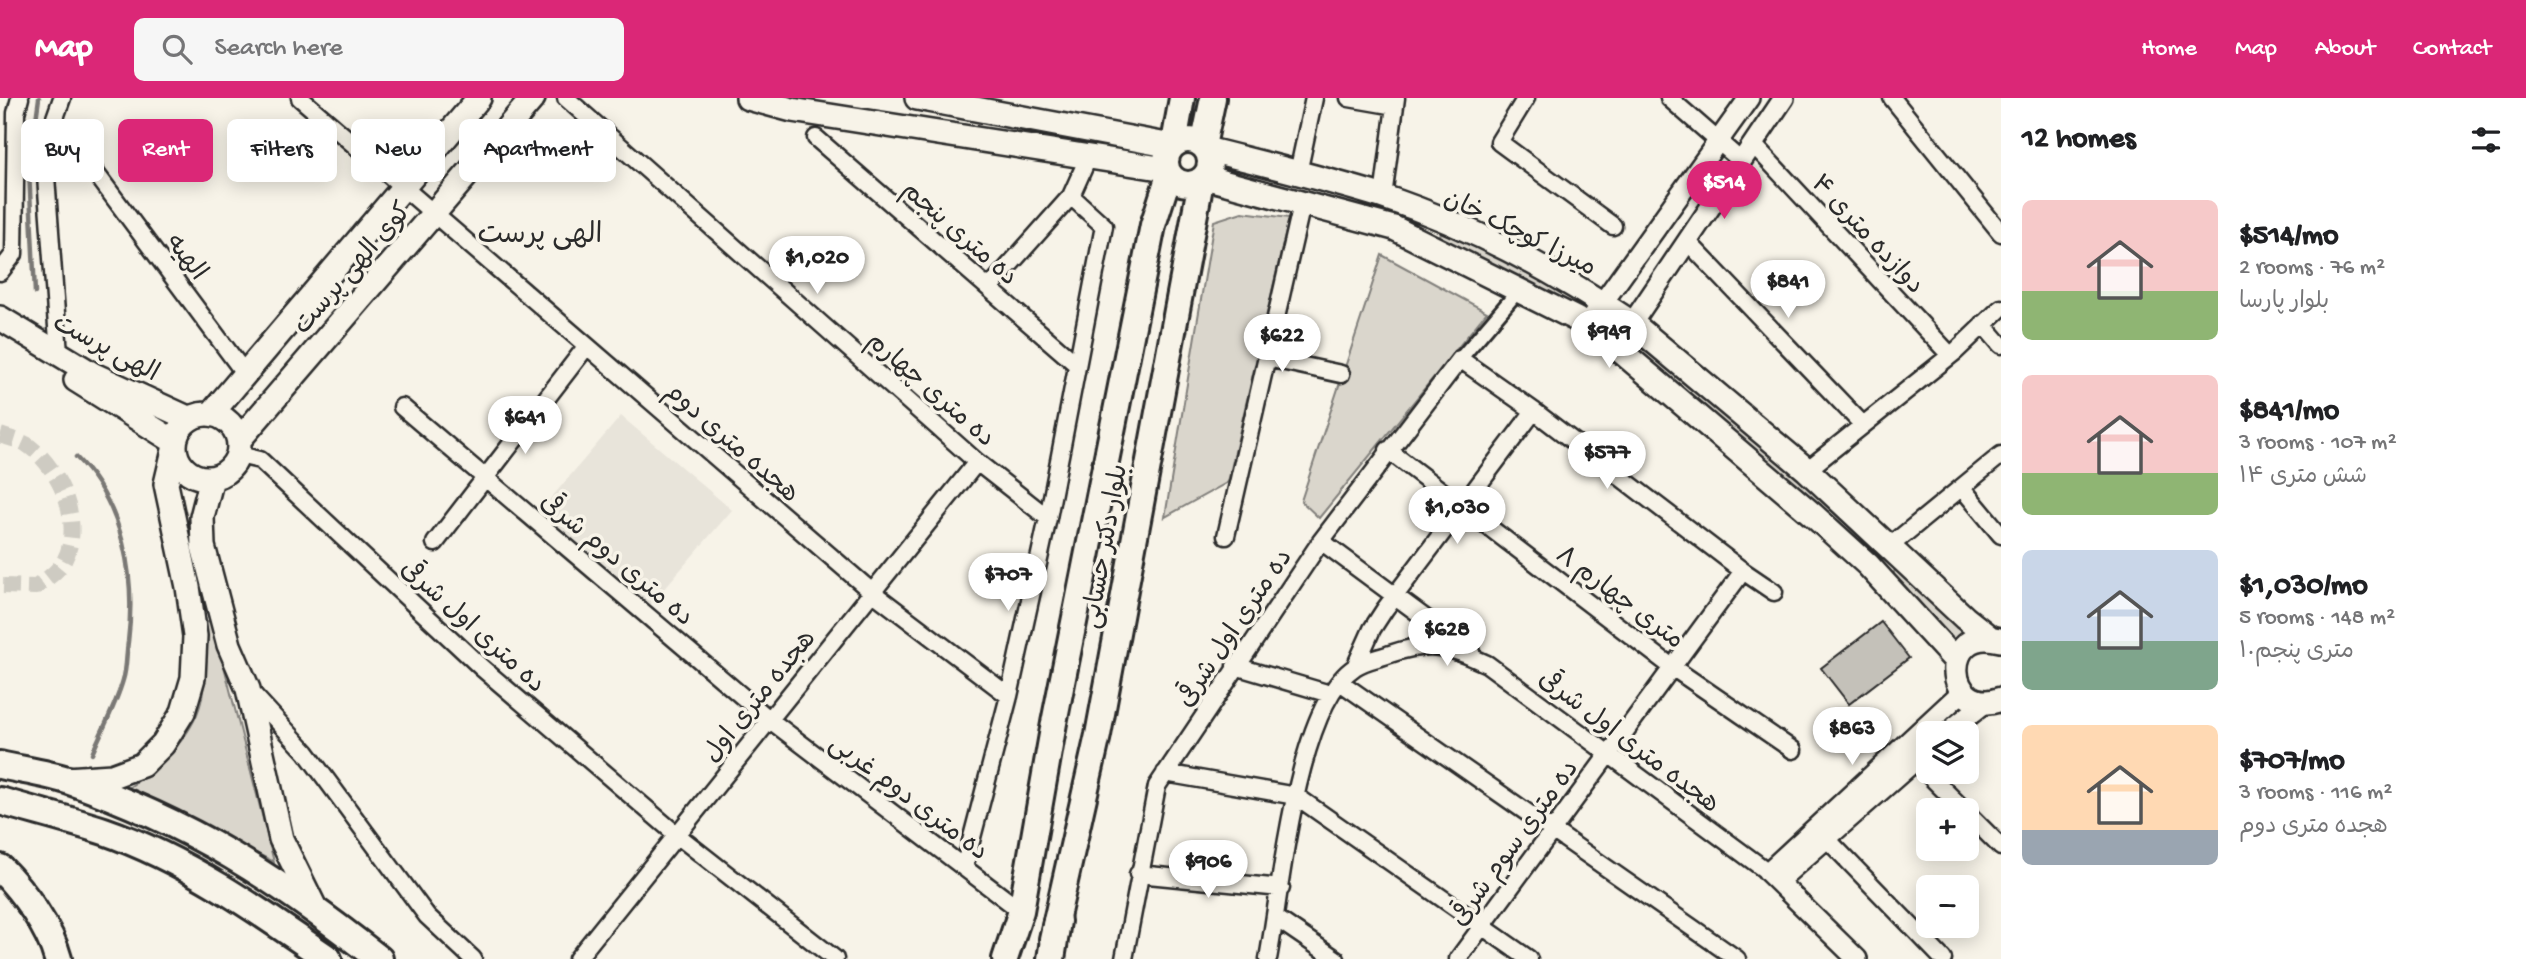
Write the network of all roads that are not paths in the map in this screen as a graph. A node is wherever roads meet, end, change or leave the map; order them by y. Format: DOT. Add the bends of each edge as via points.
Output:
graph roads {
  1 [pos="20,98"];
  2 [pos="62,98"];
  3 [pos="300,98"];
  4 [pos="479,98"];
  5 [pos="533,98"];
  6 [pos="566,98"];
  7 [pos="748,98"];
  8 [pos="917,98"];
  9 [pos="1182,98"];
  10 [pos="1213,98"];
  11 [pos="1314,98"];
  12 [pos="1349,98"];
  13 [pos="1526,98"];
  14 [pos="1670,98"];
  15 [pos="1749,98"];
  16 [pos="1784,98"];
  17 [pos="1892,98"];
  18 [pos="1396,102"];
  19 [pos="816,138"];
  20 [pos="1718,144"];
  21 [pos="1753,144"];
  22 [pos="1204,148"];
  23 [pos="1088,158"];
  24 [pos="1171,158"];
  25 [pos="1741,161"];
  26 [pos="1298,173"];
  27 [pos="1203,179"];
  28 [pos="102,182"];
  29 [pos="402,189"];
  30 [pos="1071,197"];
  31 [pos="1392,200"];
  32 [pos="1302,204"];
  33 [pos="432,215"];
  34 [pos="1442,221"];
  35 [pos="1613,226"];
  36 [pos="1394,228"];
  37 [pos="2001,233"];
  38 [pos="1687,241"];
  39 [pos="1432,246"];
  40 [pos="0,272"];
  41 [pos="989,288"];
  42 [pos="1519,290"];
  43 [pos="1603,303"];
  44 [pos="2001,308"];
  45 [pos="0,318"];
  46 [pos="1632,323"];
  47 [pos="1983,324"];
  48 [pos="1586,326"];
  49 [pos="0,336"];
  50 [pos="2001,345"];
  51 [pos="586,347"];
  52 [pos="1616,347"];
  53 [pos="59,354"];
  54 [pos="1950,355"];
  55 [pos="1267,358"];
  56 [pos="1461,359"];
  57 [pos="1075,363"];
  58 [pos="245,374"];
  59 [pos="1341,374"];
  60 [pos="402,407"];
  61 [pos="1534,411"];
  62 [pos="201,417"];
  63 [pos="1863,425"];
  64 [pos="175,444"];
  65 [pos="239,447"];
  66 [pos="1388,450"];
  67 [pos="2001,456"];
  68 [pos="977,461"];
  69 [pos="1807,470"];
  70 [pos="212,478"];
  71 [pos="486,478"];
  72 [pos="1962,488"];
  73 [pos="1463,506"];
  74 [pos="1048,518"];
  75 [pos="2001,535"];
  76 [pos="1226,536"];
  77 [pos="1321,541"];
  78 [pos="436,543"];
  79 [pos="1890,546"];
  80 [pos="1742,571"];
  81 [pos="872,592"];
  82 [pos="1774,592"];
  83 [pos="1396,596"];
  84 [pos="1998,639"];
  85 [pos="1956,661"];
  86 [pos="1487,664"];
  87 [pos="1236,666"];
  88 [pos="1355,667"];
  89 [pos="1672,667"];
  90 [pos="1335,688"];
  91 [pos="248,689"];
  92 [pos="1963,691"];
  93 [pos="1009,696"];
  94 [pos="1993,701"];
  95 [pos="770,720"];
  96 [pos="1964,721"];
  97 [pos="1793,750"];
  98 [pos="1608,754"];
  99 [pos="1916,760"];
  100 [pos="0,765"];
  101 [pos="1165,773"];
  102 [pos="64,779"];
  103 [pos="1944,784"];
  104 [pos="1296,796"];
  105 [pos="1955,798"];
  106 [pos="0,802"];
  107 [pos="1979,825"];
  108 [pos="1552,831"];
  109 [pos="677,835"];
  110 [pos="1828,840"];
  111 [pos="2001,847"];
  112 [pos="964,868"];
  113 [pos="0,869"];
  114 [pos="1138,874"];
  115 [pos="1773,876"];
  116 [pos="1281,888"];
  117 [pos="315,908"];
  118 [pos="1021,911"];
  119 [pos="1276,918"];
  120 [pos="1057,921"];
  121 [pos="1482,926"];
  122 [pos="58,959"];
  123 [pos="328,959"];
  124 [pos="379,959"];
  125 [pos="473,959"];
  126 [pos="577,959"];
  127 [pos="835,959"];
  128 [pos="1005,959"];
  129 [pos="1046,959"];
  130 [pos="1051,959"];
  131 [pos="1124,959"];
  132 [pos="1268,959"];
  133 [pos="1336,959"];
  134 [pos="1458,959"];
  135 [pos="1529,959"];
  136 [pos="1737,959"];
  137 [pos="1856,959"];
  138 [pos="1943,959"];
  1 -- 40 [label="street" via="14,254"];
  2 -- 53 [label="street" via="44,149"];
  3 -- 29 [label="street, هجده متری دوم"];
  4 -- 29 [label="main road, کوی الهی پرست"];
  5 -- 33 [label="main road, کوی الهی پرست"];
  6 -- 68 [label="street, ده متری چهارم"];
  7 -- 23 [label="main road" via="792,110"];
  8 -- 24 [label="main road"];
  9 -- 24 [label="main road, بلوار دکتر حسابی"];
  10 -- 22 [label="main road"];
  11 -- 26 [label="street"];
  12 -- 18 [label="street"];
  13 -- 35 [label="street" via="1499,142"];
  14 -- 20 [label="street" via="1695,117"];
  15 -- 20 [label="street"];
  16 -- 21 [label="street"];
  17 -- 37 [label="street"];
  18 -- 31 [label="street"];
  19 -- 41 [label="street, ده متری پنجم"];
  20 -- 25 [label="street"];
  20 -- 43 [label="street"];
  21 -- 25 [label="street"];
  21 -- 54 [label="street, دوازده متری ۴"];
  22 -- 24 [label="main road" via="1187,139"];
  22 -- 26 [label="main road, میرزا کوچک خان"];
  22 -- 27 [label="main road" via="1210,164"];
  23 -- 24 [label="main road"];
  23 -- 30 [label="street"];
  24 -- 27 [label="main road" via="1184,184"];
  24 -- 118 [label="main road, بلوار دکتر حسابی" via="1150,239"];
  25 -- 38 [label="street"];
  26 -- 31 [label="main road, میرزا کوچک خان"];
  27 -- 32 [label="main road, میرزا کوچک خان"];
  27 -- 120 [label="main road, بلوار دکتر حسابی" via="1098,735"];
  28 -- 58 [label="street, الهیه"];
  29 -- 33 [label="street, هجده متری دوم"];
  29 -- 58 [label="main road, کوی الهی پرست"];
  30 -- 41 [label="street"];
  30 -- 57 [label="street" via="1104,226"];
  31 -- 34 [label="main road, میرزا کوچک خان"];
  31 -- 36 [label="main road"];
  32 -- 36 [label="main road, میرزا کوچک خان"];
  32 -- 55 [label="street"];
  33 -- 51 [label="street, هجده متری دوم"];
  33 -- 65 [label="main road, کوی الهی پرست"];
  34 -- 39 [label="main road"];
  34 -- 43 [label="main road, میرزا کوچک خان" via="1538,265"];
  36 -- 39 [label="main road, میرزا کوچک خان"];
  38 -- 46 [label="street"];
  38 -- 63 [label="street"];
  39 -- 42 [label="main road, میرزا کوچک خان"];
  41 -- 57 [label="street, ده متری پنجم"];
  42 -- 48 [label="main road, میرزا کوچک خان"];
  42 -- 56 [label="street"];
  43 -- 46 [label="main road, میرزا کوچک خان"];
  43 -- 48 [label="street"];
  44 -- 47 [label="street"];
  45 -- 53 [label="main road, الهی پرست"];
  46 -- 52 [label="street"];
  46 -- 69 [label="main road, میرزا کوچک خان"];
  47 -- 50 [label="street"];
  47 -- 54 [label="street"];
  48 -- 52 [label="main road, میرزا کوچک خان"];
  49 -- 64 [label="main road, الهی پرست"];
  51 -- 71 [label="street"];
  51 -- 81 [label="street, هجده متری دوم"];
  52 -- 85 [label="main road, میرزا کوچک خان" via="1868,565"];
  53 -- 62 [label="main road, الهی پرست" via="94,375"];
  54 -- 63 [label="street"];
  55 -- 59 [label="street"];
  55 -- 76 [label="street"];
  56 -- 61 [label="street"];
  56 -- 66 [label="street, ده متری اول شرقی"];
  57 -- 74 [label="street"];
  58 -- 62 [label="main road, کوی الهی پرست"];
  60 -- 71 [label="street, ده متری دوم شرقی"];
  61 -- 73 [label="street"];
  61 -- 80 [label="street"];
  62 -- 64 [label="main road" via="183,425"];
  62 -- 65 [label="main road" via="230,424"];
  63 -- 69 [label="street"];
  64 -- 70 [label="main road" via="182,466 191,474"];
  64 -- 102 [label="main road" via="166,484 195,636 193,678 183,712 163,744 142,765 112,776"];
  65 -- 70 [label="main road" via="229,470"];
  65 -- 109 [label="street, ده متری اول شرقی" via="260,460 482,668"];
  66 -- 73 [label="street, ۸ متری چهارم"];
  66 -- 77 [label="street, ده متری اول شرقی"];
  67 -- 72 [label="street"];
  68 -- 74 [label="street, ده متری چهارم"];
  68 -- 81 [label="street, هجده متری اول"];
  69 -- 79 [label="main road, میرزا کوچک خان"];
  70 -- 91 [label="main road" via="202,517 203,546 229,645"];
  71 -- 78 [label="street"];
  71 -- 95 [label="street, ده متری دوم شرقی"];
  72 -- 75 [label="street"];
  72 -- 79 [label="street"];
  73 -- 83 [label="street"];
  73 -- 89 [label="street, ۸ متری چهارم"];
  74 -- 93 [label="street"];
  77 -- 83 [label="street"];
  77 -- 87 [label="street, ده متری اول شرقی"];
  79 -- 84 [label="main road, میرزا کوچک خان" via="1965,618"];
  80 -- 82 [label="street"];
  80 -- 89 [label="street, ده متری سوم شرقی"];
  81 -- 93 [label="street, هجده متری دوم"];
  81 -- 95 [label="street, هجده متری اول"];
  83 -- 86 [label="street"];
  83 -- 88 [label="street" via="1372,629"];
  84 -- 85 [label="main road" via="1968,643"];
  85 -- 92 [label="main road"];
  86 -- 88 [label="street, هجده متری اول شرقی" via="1462,653 1421,645"];
  86 -- 98 [label="street, هجده متری اول شرقی"];
  87 -- 90 [label="street"];
  87 -- 101 [label="street, ده متری اول شرقی"];
  88 -- 90 [label="street, هجده متری اول شرقی"];
  89 -- 97 [label="street, ۸ متری چهارم"];
  89 -- 98 [label="street, ده متری سوم شرقی"];
  90 -- 104 [label="street, هجده متری اول شرقی" via="1314,727"];
  90 -- 108 [label="street"];
  91 -- 117 [label="main road" via="281,839"];
  91 -- 125 [label="street" via="306,752 427,916"];
  92 -- 94 [label="main road"];
  92 -- 115 [label="street"];
  93 -- 112 [label="street"];
  94 -- 96 [label="street"];
  95 -- 109 [label="street, هجده متری اول"];
  95 -- 112 [label="street, ده متری دوم غربی"];
  98 -- 108 [label="street, ده متری سوم شرقی"];
  98 -- 115 [label="street, هجده متری اول شرقی"];
  99 -- 110 [label="street"];
  100 -- 102 [label="highway"];
  101 -- 104 [label="street"];
  101 -- 114 [label="street, ده متری اول شرقی" via="1157,786"];
  102 -- 117 [label="highway" via="161,816 237,856"];
  103 -- 105 [label="street"];
  104 -- 116 [label="street, هجده متری اول شرقی"];
  104 -- 121 [label="street"];
  106 -- 123 [label="highway" via="106,832 180,865"];
  107 -- 111 [label="street"];
  108 -- 121 [label="street, ده متری سوم شرقی"];
  108 -- 136 [label="street"];
  109 -- 126 [label="street, هجده متری اول"];
  109 -- 127 [label="street, ده متری اول شرقی"];
  110 -- 115 [label="street"];
  110 -- 138 [label="street"];
  112 -- 118 [label="street, ده متری دوم غربی"];
  113 -- 122 [label="highway" via="55,945"];
  114 -- 116 [label="street"];
  114 -- 131 [label="street, ده متری اول شرقی"];
  115 -- 137 [label="street"];
  116 -- 119 [label="street, هجده متری اول شرقی"];
  117 -- 124 [label="highway"];
  118 -- 128 [label="main road, بلوار دکتر حسابی"];
  119 -- 132 [label="street, هجده متری اول شرقی"];
  119 -- 133 [label="street"];
  120 -- 129 [label="main road, بلوار دکتر حسابی"];
  120 -- 130 [label="highway"];
  121 -- 134 [label="street, ده متری سوم شرقی"];
  121 -- 135 [label="street"];
}
